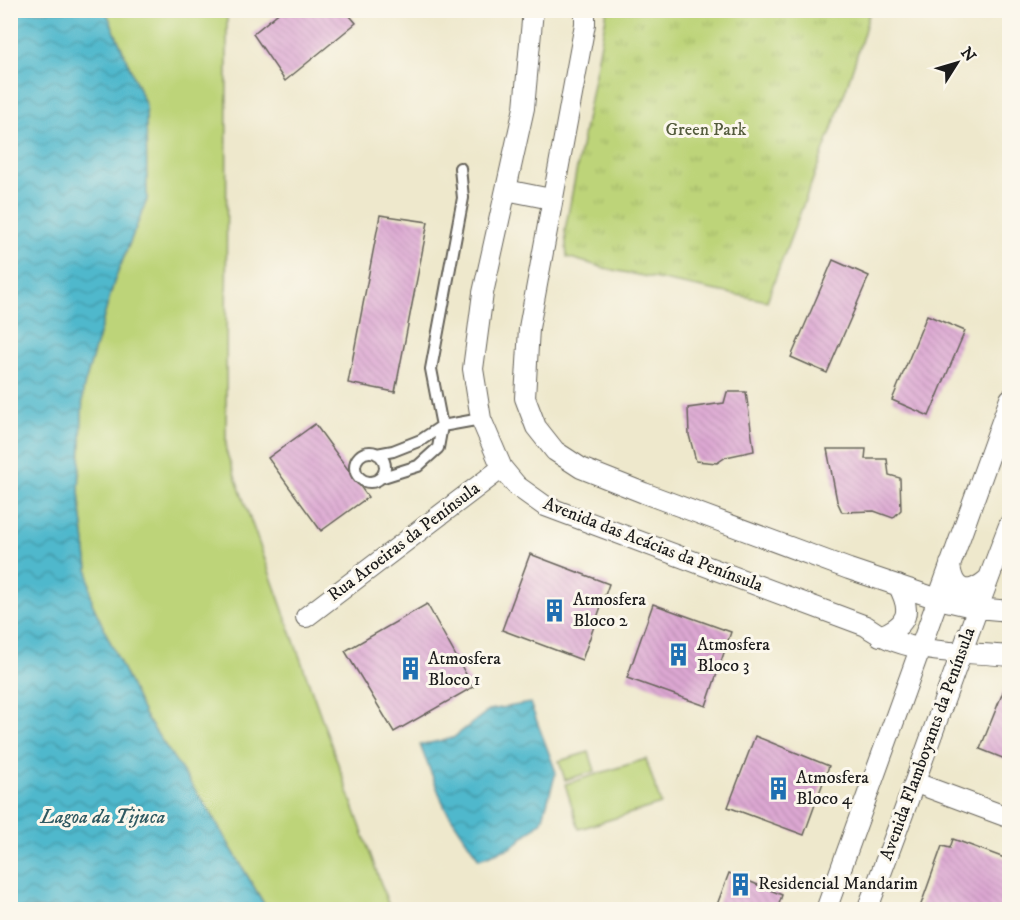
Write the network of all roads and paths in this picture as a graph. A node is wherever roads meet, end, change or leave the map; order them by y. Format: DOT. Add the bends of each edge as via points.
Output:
graph roads {
  1 [pos="533,10"];
  2 [pos="585,10"];
  3 [pos="460,168"];
  4 [pos="506,190"];
  5 [pos="551,199"];
  6 [pos="1010,399"];
  7 [pos="481,419"];
  8 [pos="442,426"];
  9 [pos="377,454"];
  10 [pos="502,468"];
  11 [pos="380,478"];
  12 [pos="1010,523"];
  13 [pos="950,564"];
  14 [pos="988,579"];
  15 [pos="898,585"];
  16 [pos="938,599"];
  17 [pos="977,608"];
  18 [pos="1010,611"];
  19 [pos="306,617"];
  20 [pos="880,636"];
  21 [pos="920,649"];
  22 [pos="961,651"];
  23 [pos="1010,656"];
  24 [pos="916,783"];
  25 [pos="1010,818"];
  26 [pos="826,909"];
  27 [pos="867,909"];
  1 -- 4 [label="street, Avenida das Acácias da Península" via="524,108"];
  2 -- 5 [label="street"];
  3 -- 8 [label="lane" via="463,198 431,369"];
  4 -- 5 [label="street"];
  4 -- 7 [label="street, Avenida das Acácias da Península" via="483,293 473,369"];
  5 -- 15 [label="street" via="529,328 525,398 536,427 555,451 581,468 633,489"];
  6 -- 13 [label="street"];
  7 -- 8 [label="lane"];
  7 -- 10 [label="street, Avenida das Acácias da Península"];
  8 -- 9 [label="lane" via="420,440"];
  8 -- 11 [label="lane" via="438,448 418,466"];
  9 -- 11 [label="lane" via="384,465"];
  9 -- 11 [label="lane" via="364,453 355,469 362,480"];
  10 -- 19 [label="street, Rua Aroeiras da Península"];
  10 -- 20 [label="street, Avenida das Acácias da Península" via="517,486 544,506 866,626"];
  12 -- 14 [label="street, Avenida Flamboyants da Península"];
  13 -- 14 [label="street" via="951,576 966,590 974,590"];
  13 -- 16 [label="street"];
  14 -- 17 [label="street, Avenida Flamboyants da Península"];
  15 -- 16 [label="street"];
  15 -- 20 [label="street" via="907,600 905,616 892,632"];
  16 -- 17 [label="street"];
  16 -- 21 [label="street"];
  17 -- 18 [label="street"];
  17 -- 22 [label="street, Avenida Flamboyants da Península"];
  20 -- 21 [label="street, Avenida das Acácias da Península"];
  21 -- 22 [label="street, Avenida das Acácias da Península"];
  21 -- 26 [label="street"];
  22 -- 23 [label="street, Avenida das Acácias da Península"];
  22 -- 24 [label="street, Avenida Flamboyants da Península"];
  24 -- 25 [label="street"];
  24 -- 27 [label="street, Avenida Flamboyants da Península"];
}
